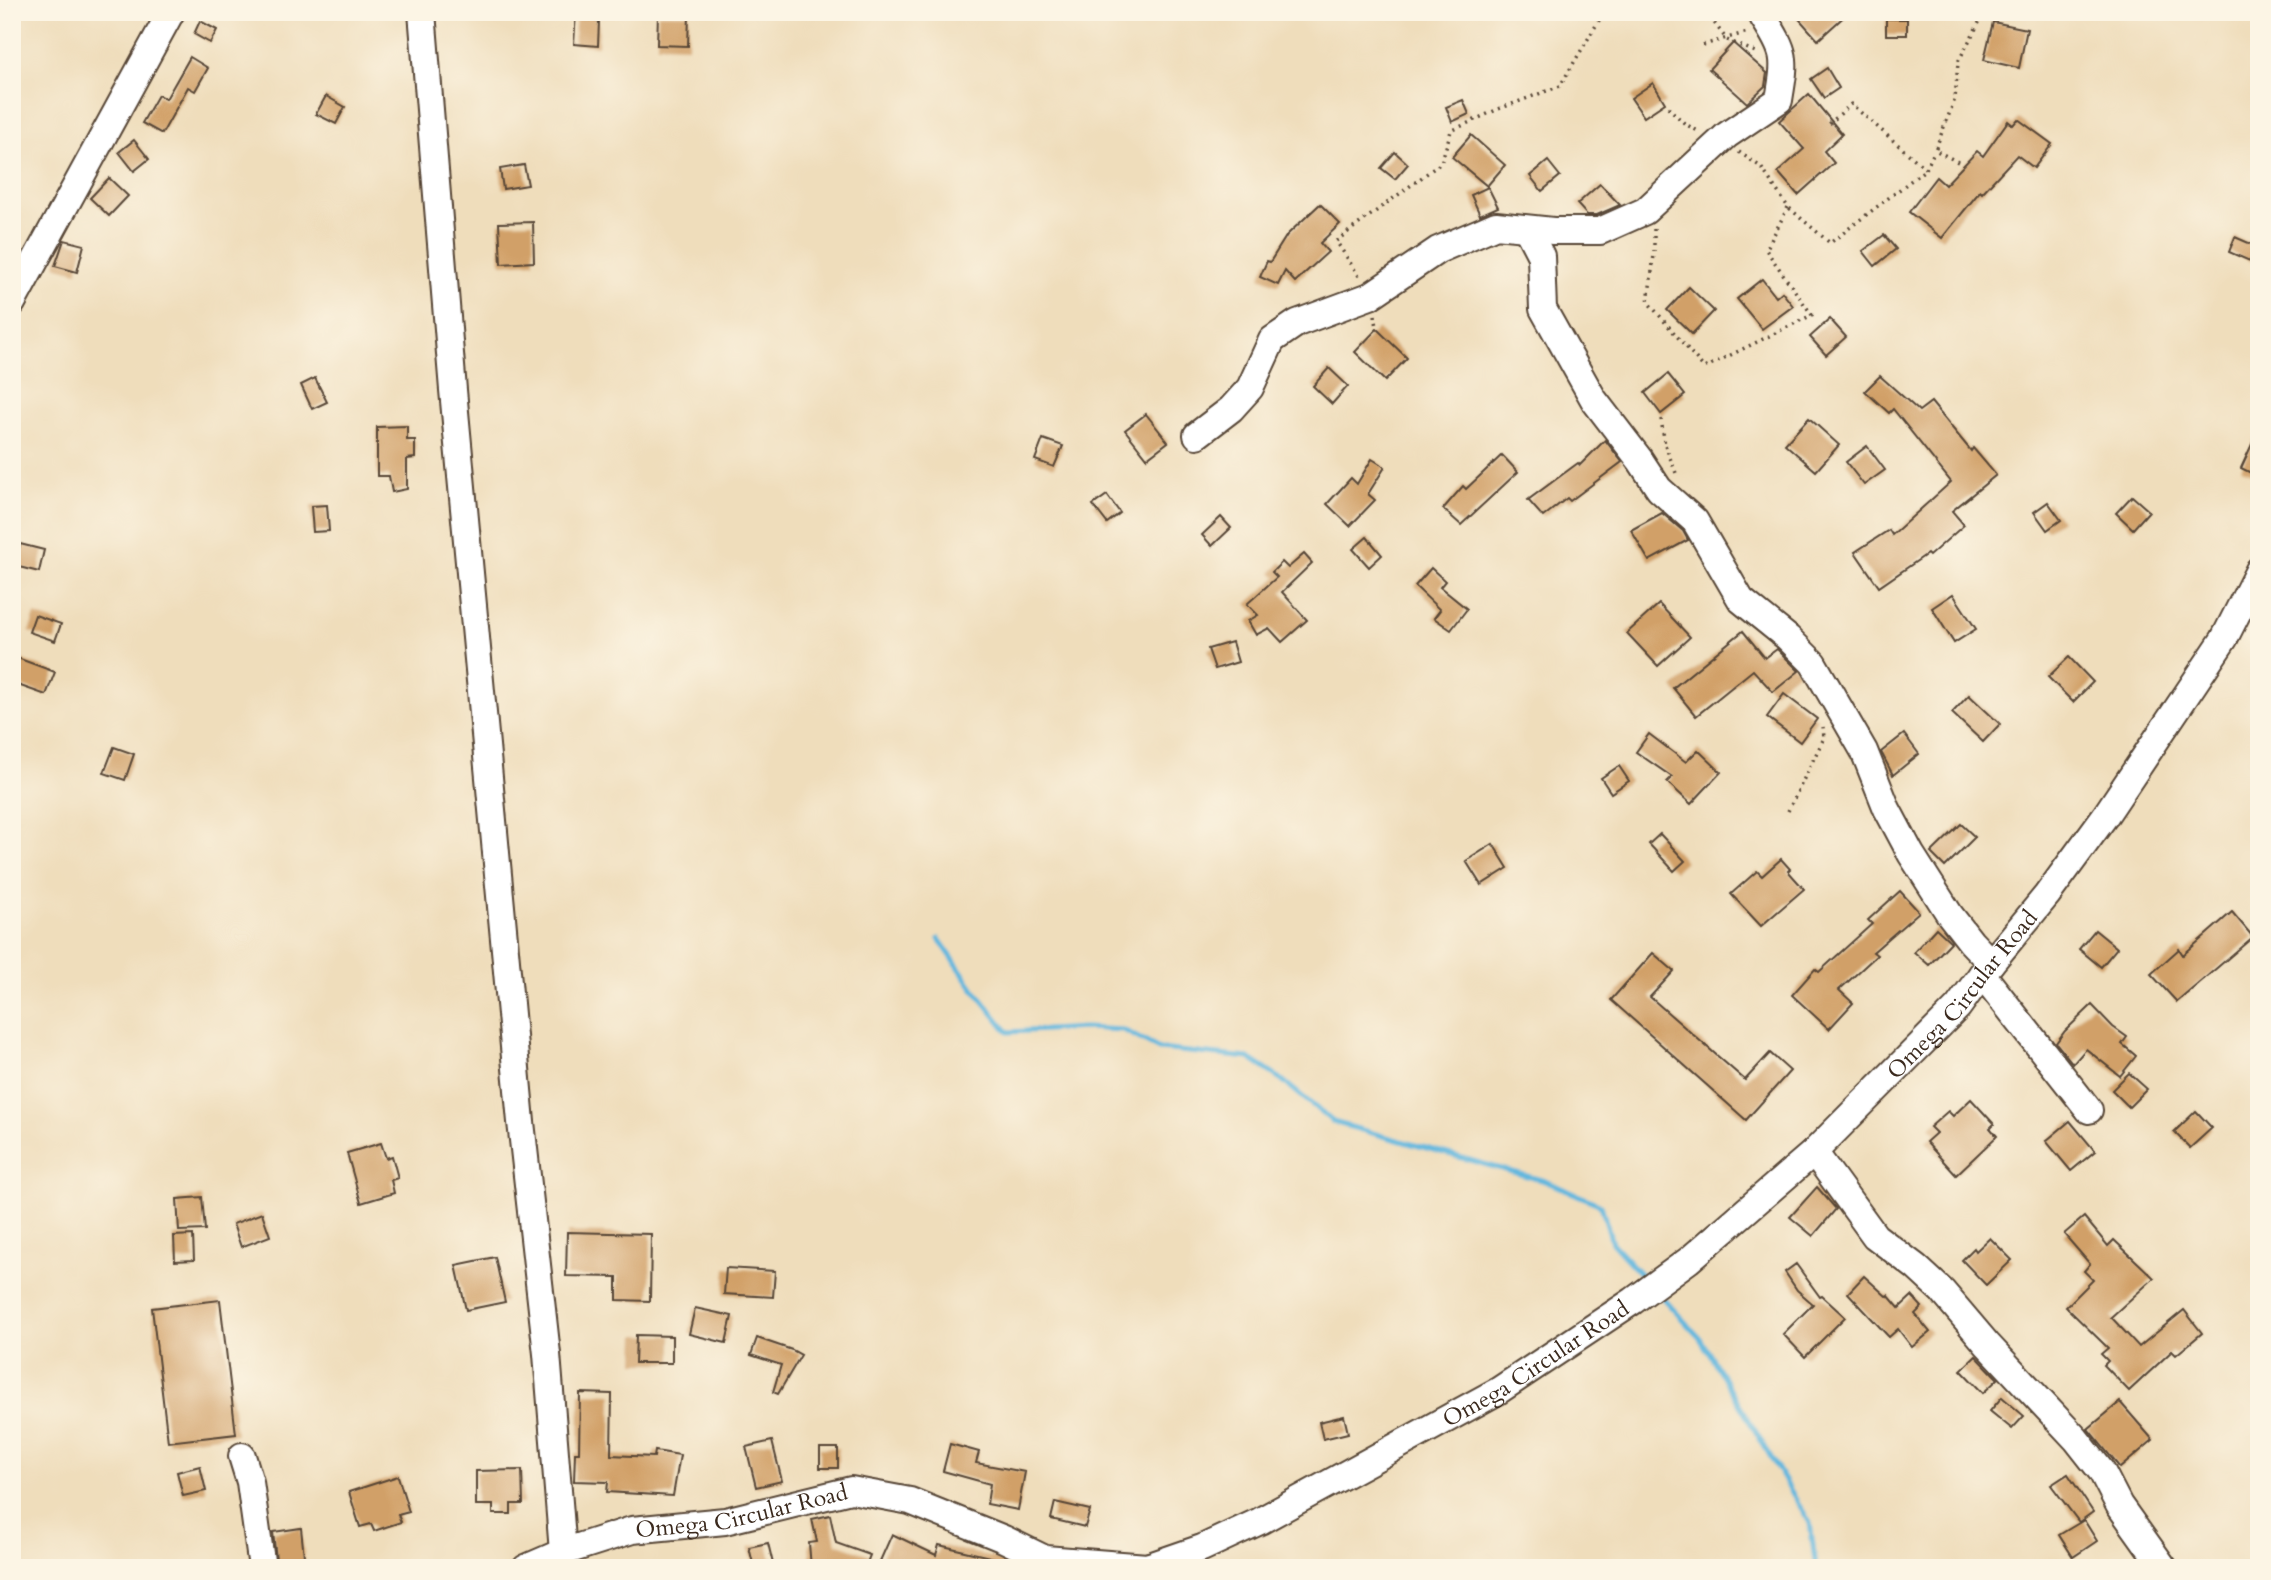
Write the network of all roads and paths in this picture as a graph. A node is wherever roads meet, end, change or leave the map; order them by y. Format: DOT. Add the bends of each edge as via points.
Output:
graph roads {
  1 [pos="171,12"];
  2 [pos="422,12"];
  3 [pos="1604,12"];
  4 [pos="1706,12"];
  5 [pos="1993,12"];
  6 [pos="1763,15"];
  7 [pos="1727,40"];
  8 [pos="1703,45"];
  9 [pos="1785,64"];
  10 [pos="1668,107"];
  11 [pos="1827,126"];
  12 [pos="1722,140"];
  13 [pos="1935,150"];
  14 [pos="1958,162"];
  15 [pos="1926,169"];
  16 [pos="1655,202"];
  17 [pos="1788,207"];
  18 [pos="1527,229"];
  19 [pos="1336,242"];
  20 [pos="12,303"];
  21 [pos="1661,419"];
  22 [pos="1197,435"];
  23 [pos="1640,460"];
  24 [pos="2259,570"];
  25 [pos="1822,725"];
  26 [pos="1788,811"];
  27 [pos="1986,968"];
  28 [pos="2089,1110"];
  29 [pos="1814,1152"];
  30 [pos="242,1457"];
  31 [pos="562,1552"];
  32 [pos="1100,1566"];
  33 [pos="262,1568"];
  34 [pos="526,1568"];
  35 [pos="2164,1568"];
  1 -- 20 [label="street"];
  2 -- 31 [label="street" via="454,404 547,1354"];
  3 -- 19 [label="path" via="1560,86 1451,131 1441,163"];
  4 -- 7 [label="path"];
  5 -- 13 [label="path" via="1982,17 1958,62 1955,99"];
  6 -- 7 [label="path" via="1748,32"];
  6 -- 9 [label="street" via="1779,42"];
  7 -- 8 [label="path"];
  7 -- 9 [label="path"];
  9 -- 12 [label="street" via="1779,100"];
  10 -- 12 [label="path" via="1685,124"];
  11 -- 15 [label="path" via="1851,104"];
  12 -- 16 [label="street"];
  12 -- 17 [label="path" via="1761,167"];
  13 -- 14 [label="path"];
  13 -- 15 [label="path"];
  15 -- 17 [label="path" via="1830,243"];
  16 -- 17 [label="path" via="1648,302 1704,368 1812,315 1766,250"];
  16 -- 18 [label="street" via="1646,211 1600,230"];
  18 -- 22 [label="street" via="1496,225 1438,250 1370,296 1297,323 1272,340 1244,396"];
  18 -- 23 [label="street" via="1541,256 1543,309 1594,400"];
  21 -- 23 [label="path" via="1665,445"];
  23 -- 27 [label="street" via="1659,489 1695,521 1741,600 1813,663 1859,740 1911,854"];
  24 -- 27 [label="street, Omega Circular Road" via="2224,639 2112,806"];
  25 -- 26 [label="path" via="1825,738"];
  27 -- 28 [label="street"];
  27 -- 29 [label="street, Omega Circular Road" via="1958,1007"];
  29 -- 32 [label="street, Omega Circular Road" via="1689,1259 1498,1391 1202,1548 1147,1567"];
  29 -- 35 [label="street" via="1875,1236 1942,1291 2076,1439"];
  30 -- 33 [label="street"];
  31 -- 32 [label="street, Omega Circular Road" via="632,1531 725,1521 850,1490 910,1500 1045,1559"];
  31 -- 34 [label="street, Omega Circular Road"];
}
